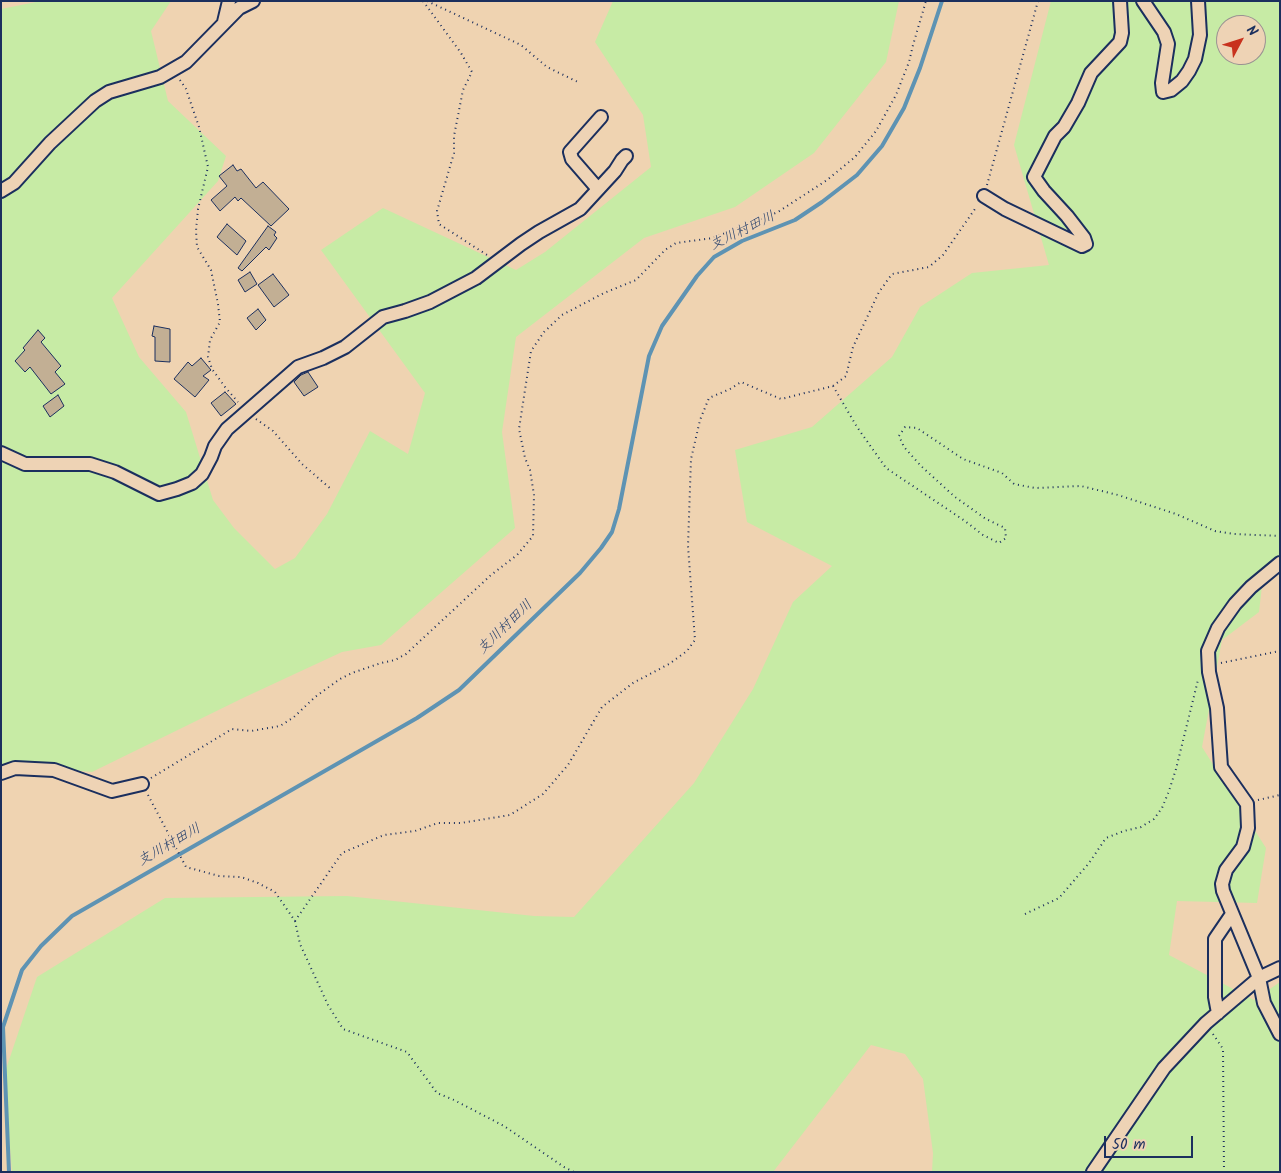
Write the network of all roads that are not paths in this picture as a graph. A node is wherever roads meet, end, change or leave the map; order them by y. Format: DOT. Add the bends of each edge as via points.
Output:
graph roads {
  1 [pos="229,1"];
  2 [pos="253,1"];
  3 [pos="1120,1"];
  4 [pos="1143,1"];
  5 [pos="1198,1"];
  6 [pos="224,22"];
  7 [pos="601,117"];
  8 [pos="626,156"];
  9 [pos="598,189"];
  10 [pos="1,191"];
  11 [pos="984,196"];
  12 [pos="1,453"];
  13 [pos="1280,563"];
  14 [pos="1,773"];
  15 [pos="142,784"];
  16 [pos="1232,914"];
  17 [pos="1280,968"];
  18 [pos="1259,978"];
  19 [pos="1218,1013"];
  20 [pos="1280,1034"];
  21 [pos="1093,1172"];
  1 -- 6 [label="street"];
  2 -- 6 [label="street" via="239,8"];
  3 -- 11 [label="street" via="1120,42 1091,73 1078,103 1055,136 1034,177 1086,244 1082,246"];
  4 -- 5 [label="street" via="1164,32 1168,44 1163,92 1182,81 1195,59 1200,35"];
  6 -- 10 [label="street" via="186,62 160,77 109,92 94,101 14,183"];
  7 -- 9 [label="street" via="570,152 572,159"];
  8 -- 9 [label="street"];
  9 -- 12 [label="street" via="580,209 539,232 476,278 439,298 383,317 345,347 298,367 227,429 202,474 177,490 159,494 115,472 90,464 25,464"];
  13 -- 16 [label="street" via="1235,604 1218,628 1208,651 1217,708 1221,767 1247,804 1248,828 1243,847 1226,870 1222,884"];
  14 -- 15 [label="street" via="15,768 54,770 112,791"];
  16 -- 18 [label="street"];
  16 -- 19 [label="street" via="1215,939"];
  17 -- 18 [label="street"];
  18 -- 19 [label="street"];
  18 -- 20 [label="street" via="1264,1003"];
  19 -- 21 [label="street" via="1164,1068"];
}
